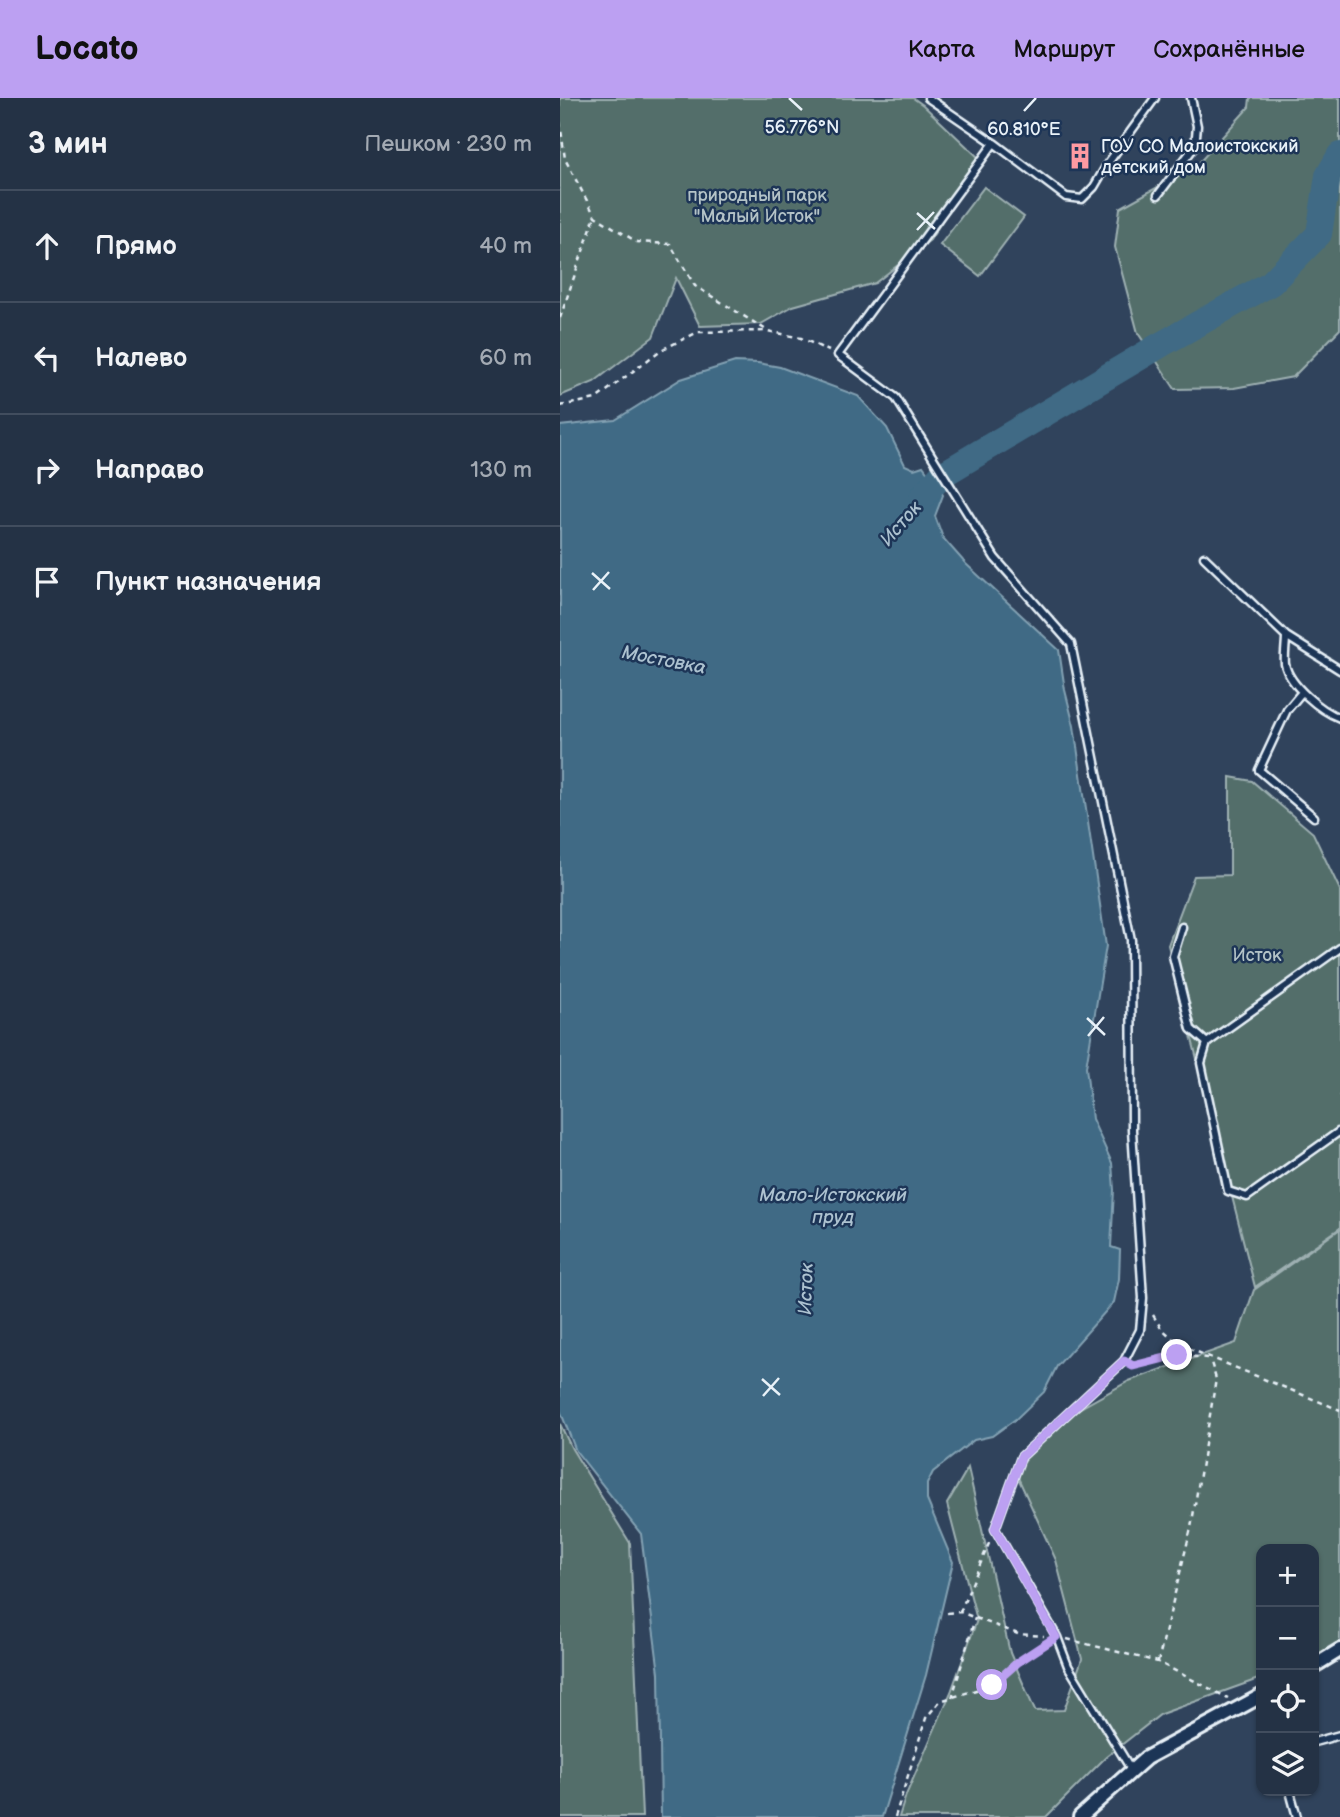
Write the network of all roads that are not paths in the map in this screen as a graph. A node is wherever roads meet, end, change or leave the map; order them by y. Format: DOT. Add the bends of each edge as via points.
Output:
graph roads {
  1 [pos="928,98"];
  2 [pos="1155,98"];
  3 [pos="1191,98"];
  4 [pos="994,143"];
  5 [pos="1158,195"];
  6 [pos="1204,557"];
  7 [pos="1286,636"];
  8 [pos="1340,670"];
  9 [pos="1302,692"];
  10 [pos="1340,718"];
  11 [pos="1314,817"];
  12 [pos="1181,927"];
  13 [pos="1340,948"];
  14 [pos="1207,1043"];
  15 [pos="1340,1131"];
  16 [pos="1340,1650"];
  17 [pos="1319,1663"];
  18 [pos="1256,1699"];
  19 [pos="1340,1735"];
  20 [pos="1319,1741"];
  21 [pos="1132,1771"];
  22 [pos="1291,1796"];
  23 [pos="1080,1817"];
  24 [pos="1297,1817"];
  1 -- 4 [label="lane"];
  2 -- 4 [label="lane" via="1082,200 1066,197"];
  3 -- 5 [label="lane" via="1197,126 1195,146"];
  4 -- 21 [label="lane" via="838,355 896,398 995,558 1071,644 1131,940 1132,1130 1143,1298 1140,1330 1124,1361 1021,1457 995,1529 1068,1666"];
  6 -- 7 [label="lane"];
  7 -- 8 [label="lane"];
  7 -- 9 [label="lane" via="1285,666"];
  9 -- 10 [label="lane"];
  9 -- 11 [label="lane" via="1287,709 1259,769"];
  12 -- 14 [label="lane" via="1173,956 1191,1029"];
  13 -- 14 [label="lane"];
  14 -- 15 [label="lane" via="1201,1063 1228,1191 1247,1197"];
  16 -- 17 [label="street"];
  18 -- 21 [label="street" via="1146,1758"];
  19 -- 20 [label="lane"];
  21 -- 23 [label="street"];
  22 -- 24 [label="lane"];
}
